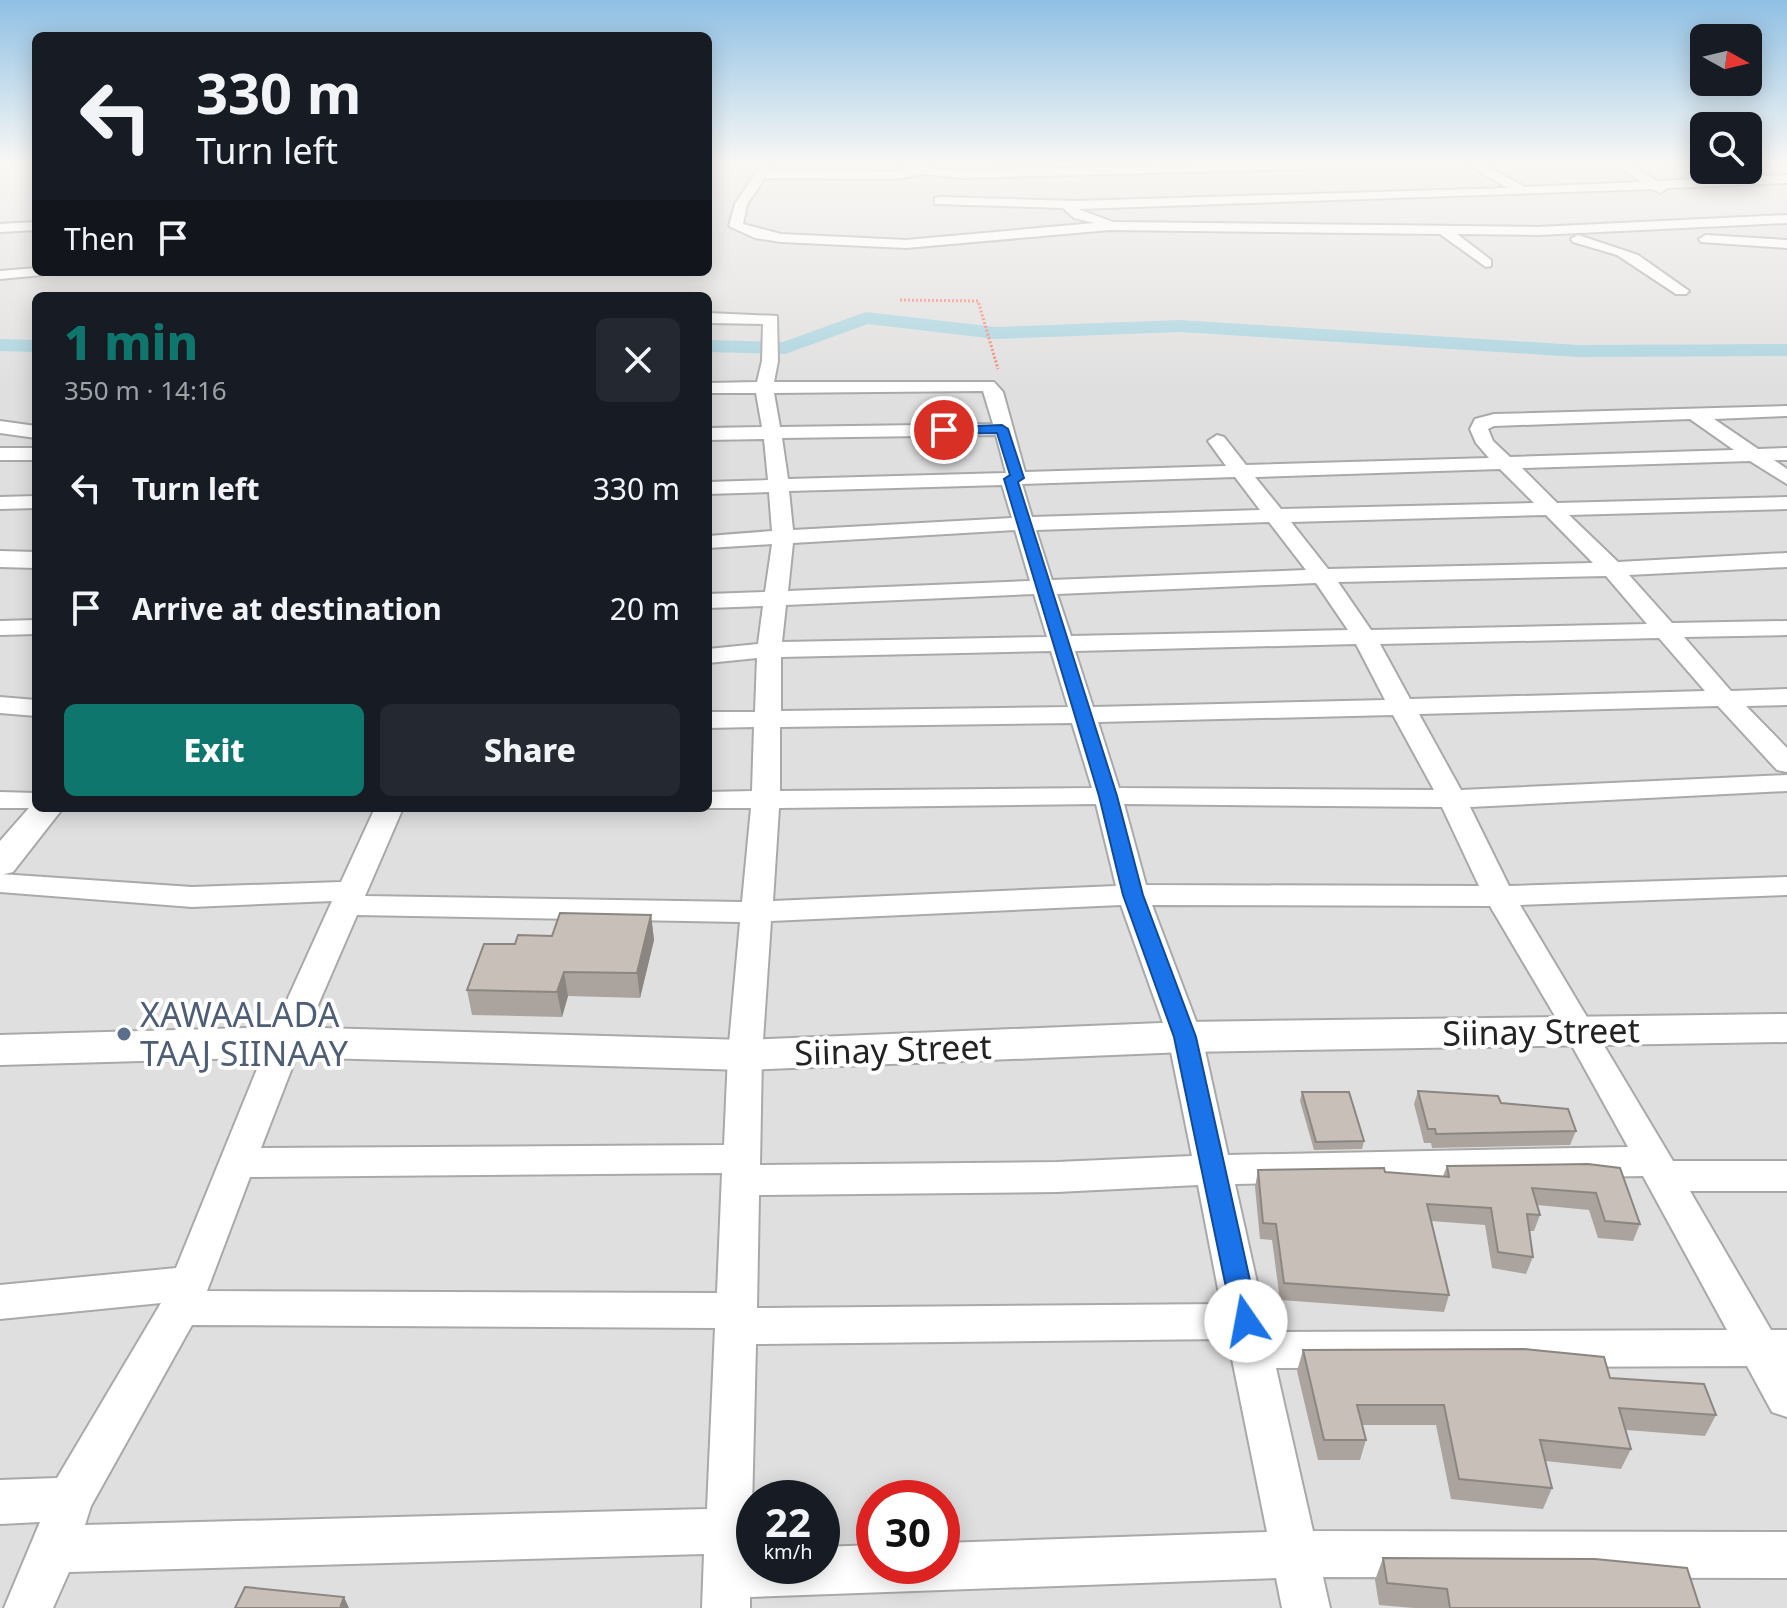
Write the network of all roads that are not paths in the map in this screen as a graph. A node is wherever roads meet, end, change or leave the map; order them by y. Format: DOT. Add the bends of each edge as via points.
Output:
graph roads {
  1 [pos="803,239"];
  2 [pos="974,239"];
  3 [pos="1456,239"];
  4 [pos="1576,239"];
  5 [pos="1704,239"];
  6 [pos="1787,244"];
  7 [pos="1486,263"];
  8 [pos="32,272"];
  9 [pos="0,275"];
  10 [pos="1681,291"];
  11 [pos="712,318"];
  12 [pos="712,388"];
  13 [pos="764,388"];
  14 [pos="1787,411"];
  15 [pos="1696,415"];
  16 [pos="0,427"];
  17 [pos="1002,429"];
  18 [pos="32,431"];
  19 [pos="712,434"];
  20 [pos="772,435"];
  21 [pos="1217,441"];
  22 [pos="0,454"];
  23 [pos="32,454"];
  24 [pos="1787,454"];
  25 [pos="1755,455"];
  26 [pos="1503,460"];
  27 [pos="1241,470"];
  28 [pos="1014,478"];
  29 [pos="1787,478"];
  30 [pos="778,486"];
  31 [pos="712,488"];
  32 [pos="32,502"];
  33 [pos="0,503"];
  34 [pos="1787,503"];
  35 [pos="1555,510"];
  36 [pos="1275,516"];
  37 [pos="1025,524"];
  38 [pos="783,538"];
  39 [pos="712,542"];
  40 [pos="0,559"];
  41 [pos="32,560"];
  42 [pos="1787,560"];
  43 [pos="1612,569"];
  44 [pos="1322,576"];
  45 [pos="1044,588"];
  46 [pos="775,598"];
  47 [pos="712,601"];
  48 [pos="32,627"];
  49 [pos="0,628"];
  50 [pos="1787,628"];
  51 [pos="1667,632"];
  52 [pos="1364,637"];
  53 [pos="1059,644"];
  54 [pos="769,650"];
  55 [pos="712,656"];
  56 [pos="1787,697"];
  57 [pos="1724,698"];
  58 [pos="0,705"];
  59 [pos="1402,706"];
  60 [pos="32,708"];
  61 [pos="1082,715"];
  62 [pos="712,720"];
  63 [pos="767,720"];
  64 [pos="1787,764"];
  65 [pos="1787,783"];
  66 [pos="1108,796"];
  67 [pos="1452,799"];
  68 [pos="0,800"];
  69 [pos="712,800"];
  70 [pos="766,800"];
  71 [pos="32,801"];
  72 [pos="43,812"];
  73 [pos="387,812"];
  74 [pos="0,864"];
  75 [pos="0,883"];
  76 [pos="1787,886"];
  77 [pos="1133,895"];
  78 [pos="1499,896"];
  79 [pos="349,898"];
  80 [pos="757,912"];
  81 [pos="1787,1028"];
  82 [pos="1581,1031"];
  83 [pos="1185,1037"];
  84 [pos="285,1042"];
  85 [pos="0,1050"];
  86 [pos="745,1055"];
  87 [pos="237,1163"];
  88 [pos="1659,1168"];
  89 [pos="741,1169"];
  90 [pos="1215,1170"];
  91 [pos="1787,1176"];
  92 [pos="185,1296"];
  93 [pos="0,1302"];
  94 [pos="736,1319"];
  95 [pos="1249,1336"];
  96 [pos="1773,1348"];
  97 [pos="1787,1398"];
  98 [pos="70,1499"];
  99 [pos="0,1502"];
  100 [pos="55,1549"];
  101 [pos="1295,1554"];
  102 [pos="1787,1555"];
  103 [pos="727,1571"];
  104 [pos="28,1608"];
  105 [pos="1306,1608"];
  1 -- 2 [label="street" via="922,244"];
  3 -- 7 [label="street"];
  4 -- 10 [label="street" via="1638,257"];
  5 -- 6 [label="street"];
  8 -- 9 [label="street"];
  11 -- 13 [label="street" via="771,319"];
  12 -- 13 [label="street"];
  13 -- 17 [label="street" via="988,386"];
  13 -- 20 [label="street"];
  14 -- 15 [label="street"];
  15 -- 25 [label="street"];
  15 -- 26 [label="street" via="1482,423 1485,443"];
  16 -- 18 [label="street"];
  17 -- 20 [label="street"];
  17 -- 28 [label="street"];
  19 -- 20 [label="street"];
  20 -- 30 [label="street"];
  21 -- 27 [label="street"];
  22 -- 23 [label="street"];
  24 -- 25 [label="street"];
  25 -- 26 [label="street"];
  25 -- 29 [label="street"];
  26 -- 27 [label="street"];
  26 -- 35 [label="street"];
  27 -- 28 [label="street"];
  27 -- 36 [label="street"];
  28 -- 30 [label="street"];
  28 -- 37 [label="street"];
  30 -- 31 [label="street"];
  30 -- 38 [label="street"];
  32 -- 33 [label="street"];
  34 -- 35 [label="street"];
  35 -- 36 [label="street"];
  35 -- 43 [label="street"];
  36 -- 37 [label="street"];
  36 -- 44 [label="street"];
  37 -- 38 [label="street"];
  37 -- 45 [label="street"];
  38 -- 39 [label="street"];
  38 -- 46 [label="street"];
  40 -- 41 [label="street"];
  42 -- 43 [label="street"];
  43 -- 44 [label="street"];
  43 -- 51 [label="street"];
  44 -- 45 [label="street"];
  44 -- 52 [label="street"];
  45 -- 46 [label="street"];
  45 -- 53 [label="street"];
  46 -- 47 [label="street"];
  46 -- 54 [label="street"];
  48 -- 49 [label="street"];
  50 -- 51 [label="street"];
  51 -- 52 [label="street"];
  51 -- 57 [label="street"];
  52 -- 53 [label="street"];
  52 -- 59 [label="street"];
  53 -- 54 [label="street"];
  53 -- 61 [label="street"];
  54 -- 55 [label="street"];
  54 -- 63 [label="street"];
  56 -- 57 [label="street"];
  57 -- 59 [label="street"];
  57 -- 64 [label="street"];
  58 -- 60 [label="street"];
  59 -- 61 [label="street"];
  59 -- 67 [label="street"];
  61 -- 63 [label="street"];
  61 -- 66 [label="street"];
  62 -- 63 [label="street"];
  63 -- 70 [label="street"];
  65 -- 67 [label="street"];
  66 -- 67 [label="street"];
  66 -- 70 [label="street"];
  66 -- 77 [label="street"];
  67 -- 78 [label="street"];
  68 -- 71 [label="street"];
  69 -- 70 [label="street"];
  70 -- 80 [label="street"];
  72 -- 74 [label="street"];
  73 -- 79 [label="street"];
  75 -- 79 [label="street" via="192,897"];
  76 -- 78 [label="street"];
  77 -- 78 [label="street"];
  77 -- 80 [label="street"];
  77 -- 83 [label="street"];
  78 -- 82 [label="street"];
  79 -- 80 [label="street" via="619,912"];
  79 -- 84 [label="street"];
  80 -- 86 [label="street"];
  81 -- 82 [label="street, Siinay Street"];
  82 -- 83 [label="street, Siinay Street"];
  82 -- 88 [label="street"];
  83 -- 86 [label="street, Siinay Street"];
  83 -- 90 [label="street"];
  84 -- 85 [label="street, Siinay Street"];
  84 -- 86 [label="street, Siinay Street"];
  84 -- 87 [label="street"];
  86 -- 89 [label="street"];
  87 -- 89 [label="street"];
  87 -- 92 [label="street"];
  88 -- 90 [label="street"];
  88 -- 91 [label="street"];
  88 -- 96 [label="street"];
  89 -- 90 [label="street" via="1057,1177"];
  89 -- 94 [label="street"];
  90 -- 95 [label="street"];
  92 -- 93 [label="street"];
  92 -- 94 [label="street"];
  92 -- 98 [label="street"];
  94 -- 95 [label="street"];
  94 -- 103 [label="street"];
  95 -- 96 [label="street"];
  95 -- 101 [label="street"];
  96 -- 97 [label="street"];
  98 -- 99 [label="street"];
  98 -- 100 [label="street"];
  100 -- 103 [label="street"];
  100 -- 104 [label="street"];
  101 -- 102 [label="street"];
  101 -- 103 [label="street"];
  101 -- 105 [label="street"];
}
